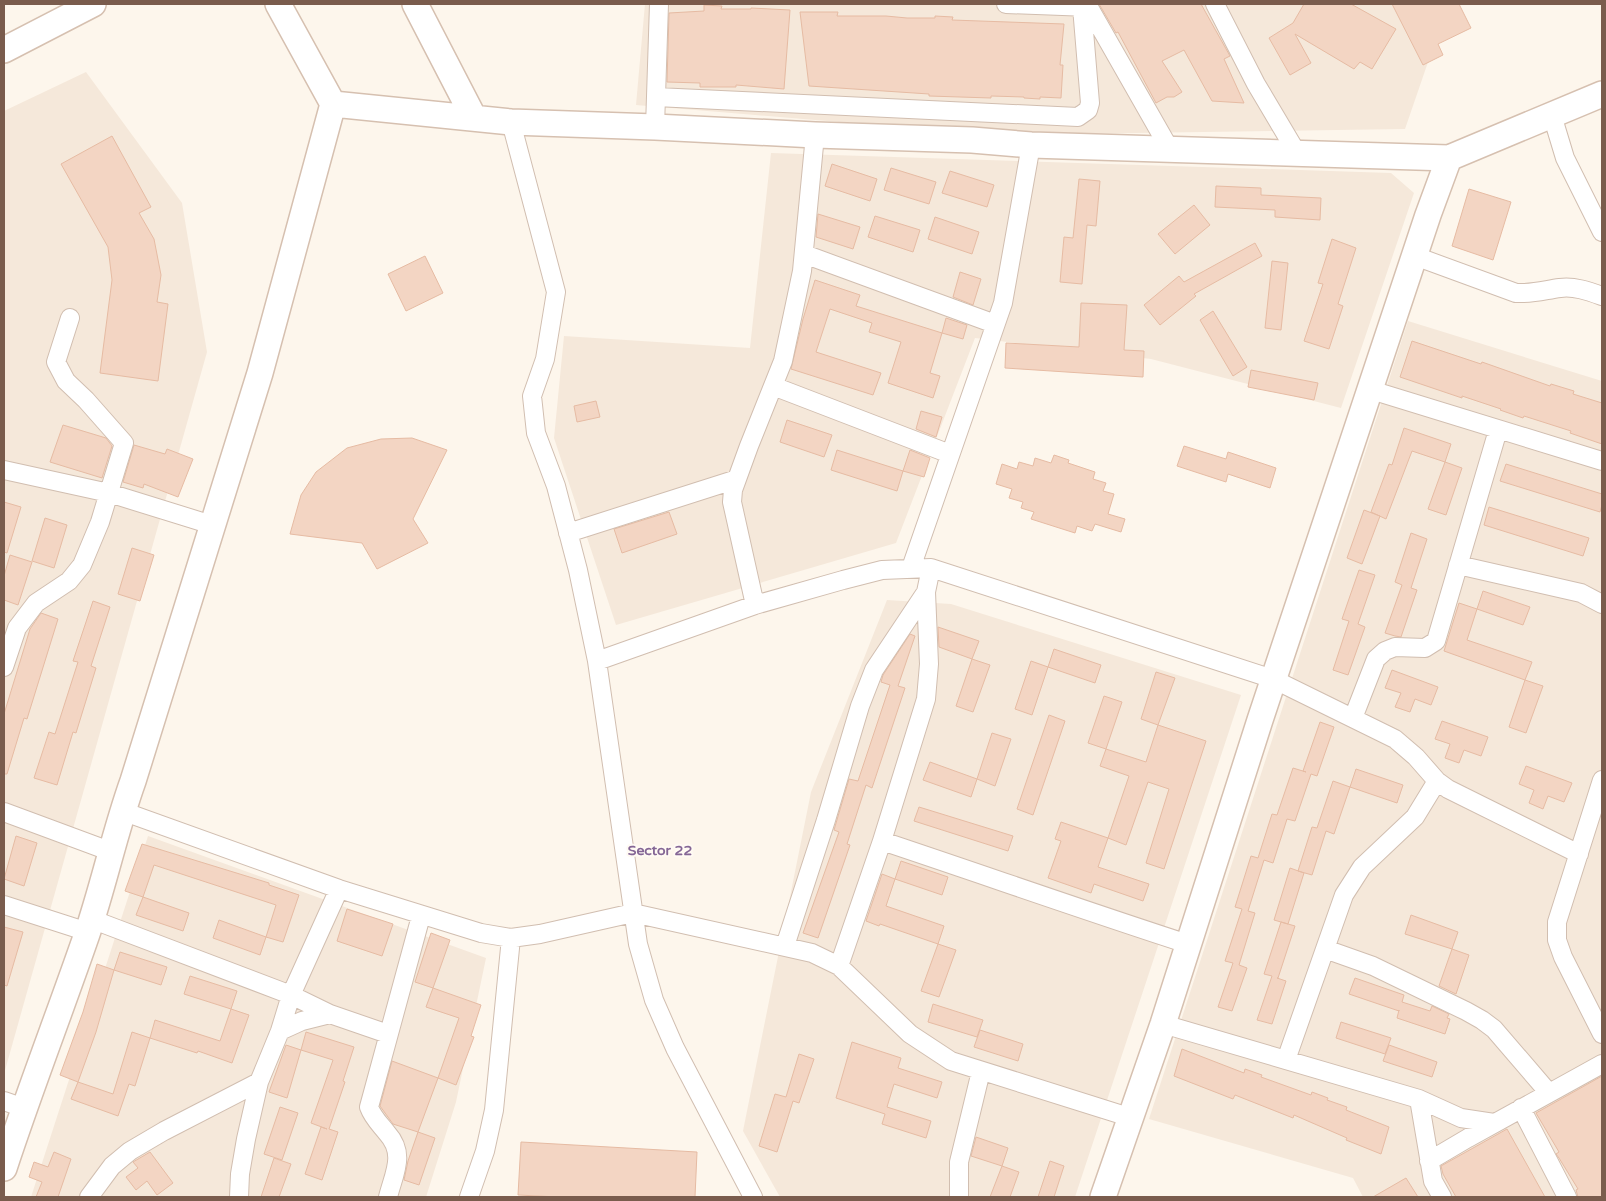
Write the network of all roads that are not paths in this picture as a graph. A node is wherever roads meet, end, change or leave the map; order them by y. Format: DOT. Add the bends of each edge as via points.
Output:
graph roads {
  1 [pos="93,4"];
  2 [pos="278,4"];
  3 [pos="415,4"];
  4 [pos="659,4"];
  5 [pos="1006,4"];
  6 [pos="1215,4"];
  7 [pos="1086,6"];
  8 [pos="4,50"];
  9 [pos="1602,94"];
  10 [pos="656,97"];
  11 [pos="333,104"];
  12 [pos="1552,115"];
  13 [pos="474,118"];
  14 [pos="511,122"];
  15 [pos="655,127"];
  16 [pos="815,135"];
  17 [pos="1030,145"];
  18 [pos="1169,148"];
  19 [pos="1297,153"];
  20 [pos="1449,158"];
  21 [pos="1602,232"];
  22 [pos="804,254"];
  23 [pos="1415,256"];
  24 [pos="1602,296"];
  25 [pos="70,318"];
  26 [pos="995,324"];
  27 [pos="773,386"];
  28 [pos="1371,390"];
  29 [pos="1498,430"];
  30 [pos="950,454"];
  31 [pos="1602,461"];
  32 [pos="4,470"];
  33 [pos="737,479"];
  34 [pos="109,493"];
  35 [pos="212,525"];
  36 [pos="568,533"];
  37 [pos="1458,565"];
  38 [pos="911,568"];
  39 [pos="931,568"];
  40 [pos="926,592"];
  41 [pos="1602,604"];
  42 [pos="755,605"];
  43 [pos="598,661"];
  44 [pos="4,667"];
  45 [pos="1273,679"];
  46 [pos="1352,718"];
  47 [pos="1602,780"];
  48 [pos="1438,781"];
  49 [pos="122,811"];
  50 [pos="4,812"];
  51 [pos="882,841"];
  52 [pos="112,852"];
  53 [pos="1579,854"];
  54 [pos="339,889"];
  55 [pos="4,905"];
  56 [pos="633,913"];
  57 [pos="421,916"];
  58 [pos="89,926"];
  59 [pos="511,938"];
  60 [pos="1188,944"];
  61 [pos="785,946"];
  62 [pos="1325,948"];
  63 [pos="839,966"];
  64 [pos="291,995"];
  65 [pos="330,1014"];
  66 [pos="1163,1024"];
  67 [pos="280,1031"];
  68 [pos="388,1034"];
  69 [pos="1602,1034"];
  70 [pos="1286,1060"];
  71 [pos="1602,1064"];
  72 [pos="981,1070"];
  73 [pos="259,1082"];
  74 [pos="1549,1093"];
  75 [pos="1419,1098"];
  76 [pos="14,1104"];
  77 [pos="1521,1108"];
  78 [pos="1132,1118"];
  79 [pos="1494,1123"];
  80 [pos="1429,1161"];
  81 [pos="4,1168"];
  82 [pos="89,1197"];
  83 [pos="239,1197"];
  84 [pos="388,1197"];
  85 [pos="468,1197"];
  86 [pos="753,1197"];
  87 [pos="959,1197"];
  88 [pos="1103,1197"];
  89 [pos="1442,1197"];
  90 [pos="1567,1197"];
  1 -- 8 [label="street"];
  2 -- 11 [label="street"];
  3 -- 13 [label="street"];
  4 -- 10 [label="street"];
  5 -- 7 [label="street"];
  6 -- 19 [label="street" via="1256,84"];
  7 -- 10 [label="street" via="1090,103 1088,110 1078,116"];
  7 -- 18 [label="street"];
  9 -- 12 [label="street"];
  10 -- 15 [label="street"];
  11 -- 13 [label="street"];
  11 -- 35 [label="street" via="260,373"];
  12 -- 20 [label="street"];
  12 -- 21 [label="street" via="1565,158"];
  13 -- 14 [label="street"];
  14 -- 15 [label="street"];
  14 -- 36 [label="street" via="556,292 545,359 532,396 536,433 556,486"];
  15 -- 16 [label="street"];
  16 -- 17 [label="street"];
  16 -- 22 [label="street"];
  17 -- 18 [label="street"];
  17 -- 26 [label="street" via="1002,303"];
  18 -- 19 [label="street"];
  19 -- 20 [label="street"];
  20 -- 23 [label="street"];
  22 -- 26 [label="street"];
  22 -- 27 [label="street" via="783,361"];
  23 -- 24 [label="street" via="1516,293 1572,288"];
  23 -- 28 [label="street"];
  25 -- 34 [label="street" via="56,362 66,381 124,443"];
  26 -- 30 [label="street"];
  27 -- 30 [label="street"];
  27 -- 33 [label="street"];
  28 -- 29 [label="street"];
  28 -- 45 [label="street"];
  29 -- 31 [label="street"];
  29 -- 37 [label="street"];
  30 -- 38 [label="street"];
  32 -- 34 [label="street"];
  33 -- 36 [label="street"];
  33 -- 42 [label="street" via="732,502"];
  34 -- 35 [label="street"];
  34 -- 44 [label="street" via="82,565 69,581 36,603 17,628"];
  35 -- 49 [label="street"];
  36 -- 43 [label="street"];
  37 -- 41 [label="street" via="1581,593"];
  37 -- 46 [label="street" via="1436,640 1425,648 1395,647 1376,659"];
  38 -- 39 [label="street"];
  38 -- 42 [label="street" via="882,570"];
  39 -- 40 [label="street"];
  39 -- 45 [label="street"];
  40 -- 51 [label="street" via="929,664 926,699"];
  40 -- 61 [label="street" via="874,670"];
  42 -- 43 [label="street"];
  43 -- 56 [label="street"];
  45 -- 46 [label="street"];
  45 -- 60 [label="street"];
  46 -- 48 [label="street" via="1395,739"];
  47 -- 53 [label="street"];
  48 -- 53 [label="street" via="1448,790"];
  48 -- 62 [label="street" via="1415,818 1362,867 1344,895"];
  49 -- 52 [label="street"];
  49 -- 54 [label="street"];
  50 -- 52 [label="street"];
  51 -- 60 [label="street"];
  51 -- 63 [label="street"];
  52 -- 58 [label="street"];
  53 -- 69 [label="street" via="1557,922 1557,940 1562,957"];
  54 -- 57 [label="street"];
  54 -- 64 [label="street"];
  55 -- 58 [label="street"];
  56 -- 59 [label="street"];
  56 -- 61 [label="street"];
  56 -- 86 [label="street" via="654,1000 675,1048"];
  57 -- 59 [label="street"];
  57 -- 68 [label="street"];
  58 -- 64 [label="street"];
  58 -- 76 [label="street"];
  59 -- 85 [label="street" via="494,1110 485,1151"];
  60 -- 66 [label="street"];
  61 -- 63 [label="street" via="812,953"];
  62 -- 70 [label="street"];
  62 -- 74 [label="street" via="1373,966 1482,1020"];
  63 -- 72 [label="street" via="910,1034 951,1061"];
  64 -- 65 [label="street"];
  64 -- 67 [label="street"];
  65 -- 67 [label="street"];
  65 -- 68 [label="street"];
  66 -- 70 [label="street"];
  66 -- 78 [label="street"];
  67 -- 73 [label="street"];
  68 -- 84 [label="street" via="369,1107 372,1116 397,1146 399,1155"];
  70 -- 75 [label="street"];
  71 -- 74 [label="street"];
  72 -- 78 [label="street"];
  72 -- 87 [label="street" via="958,1162"];
  73 -- 82 [label="street" via="130,1151 112,1166"];
  73 -- 83 [label="street" via="240,1174"];
  74 -- 77 [label="street"];
  75 -- 79 [label="street" via="1461,1118"];
  75 -- 80 [label="street"];
  76 -- 81 [label="street"];
  77 -- 79 [label="street"];
  77 -- 90 [label="street"];
  78 -- 88 [label="street"];
  79 -- 80 [label="street"];
  80 -- 89 [label="street" via="1433,1180"];
}
